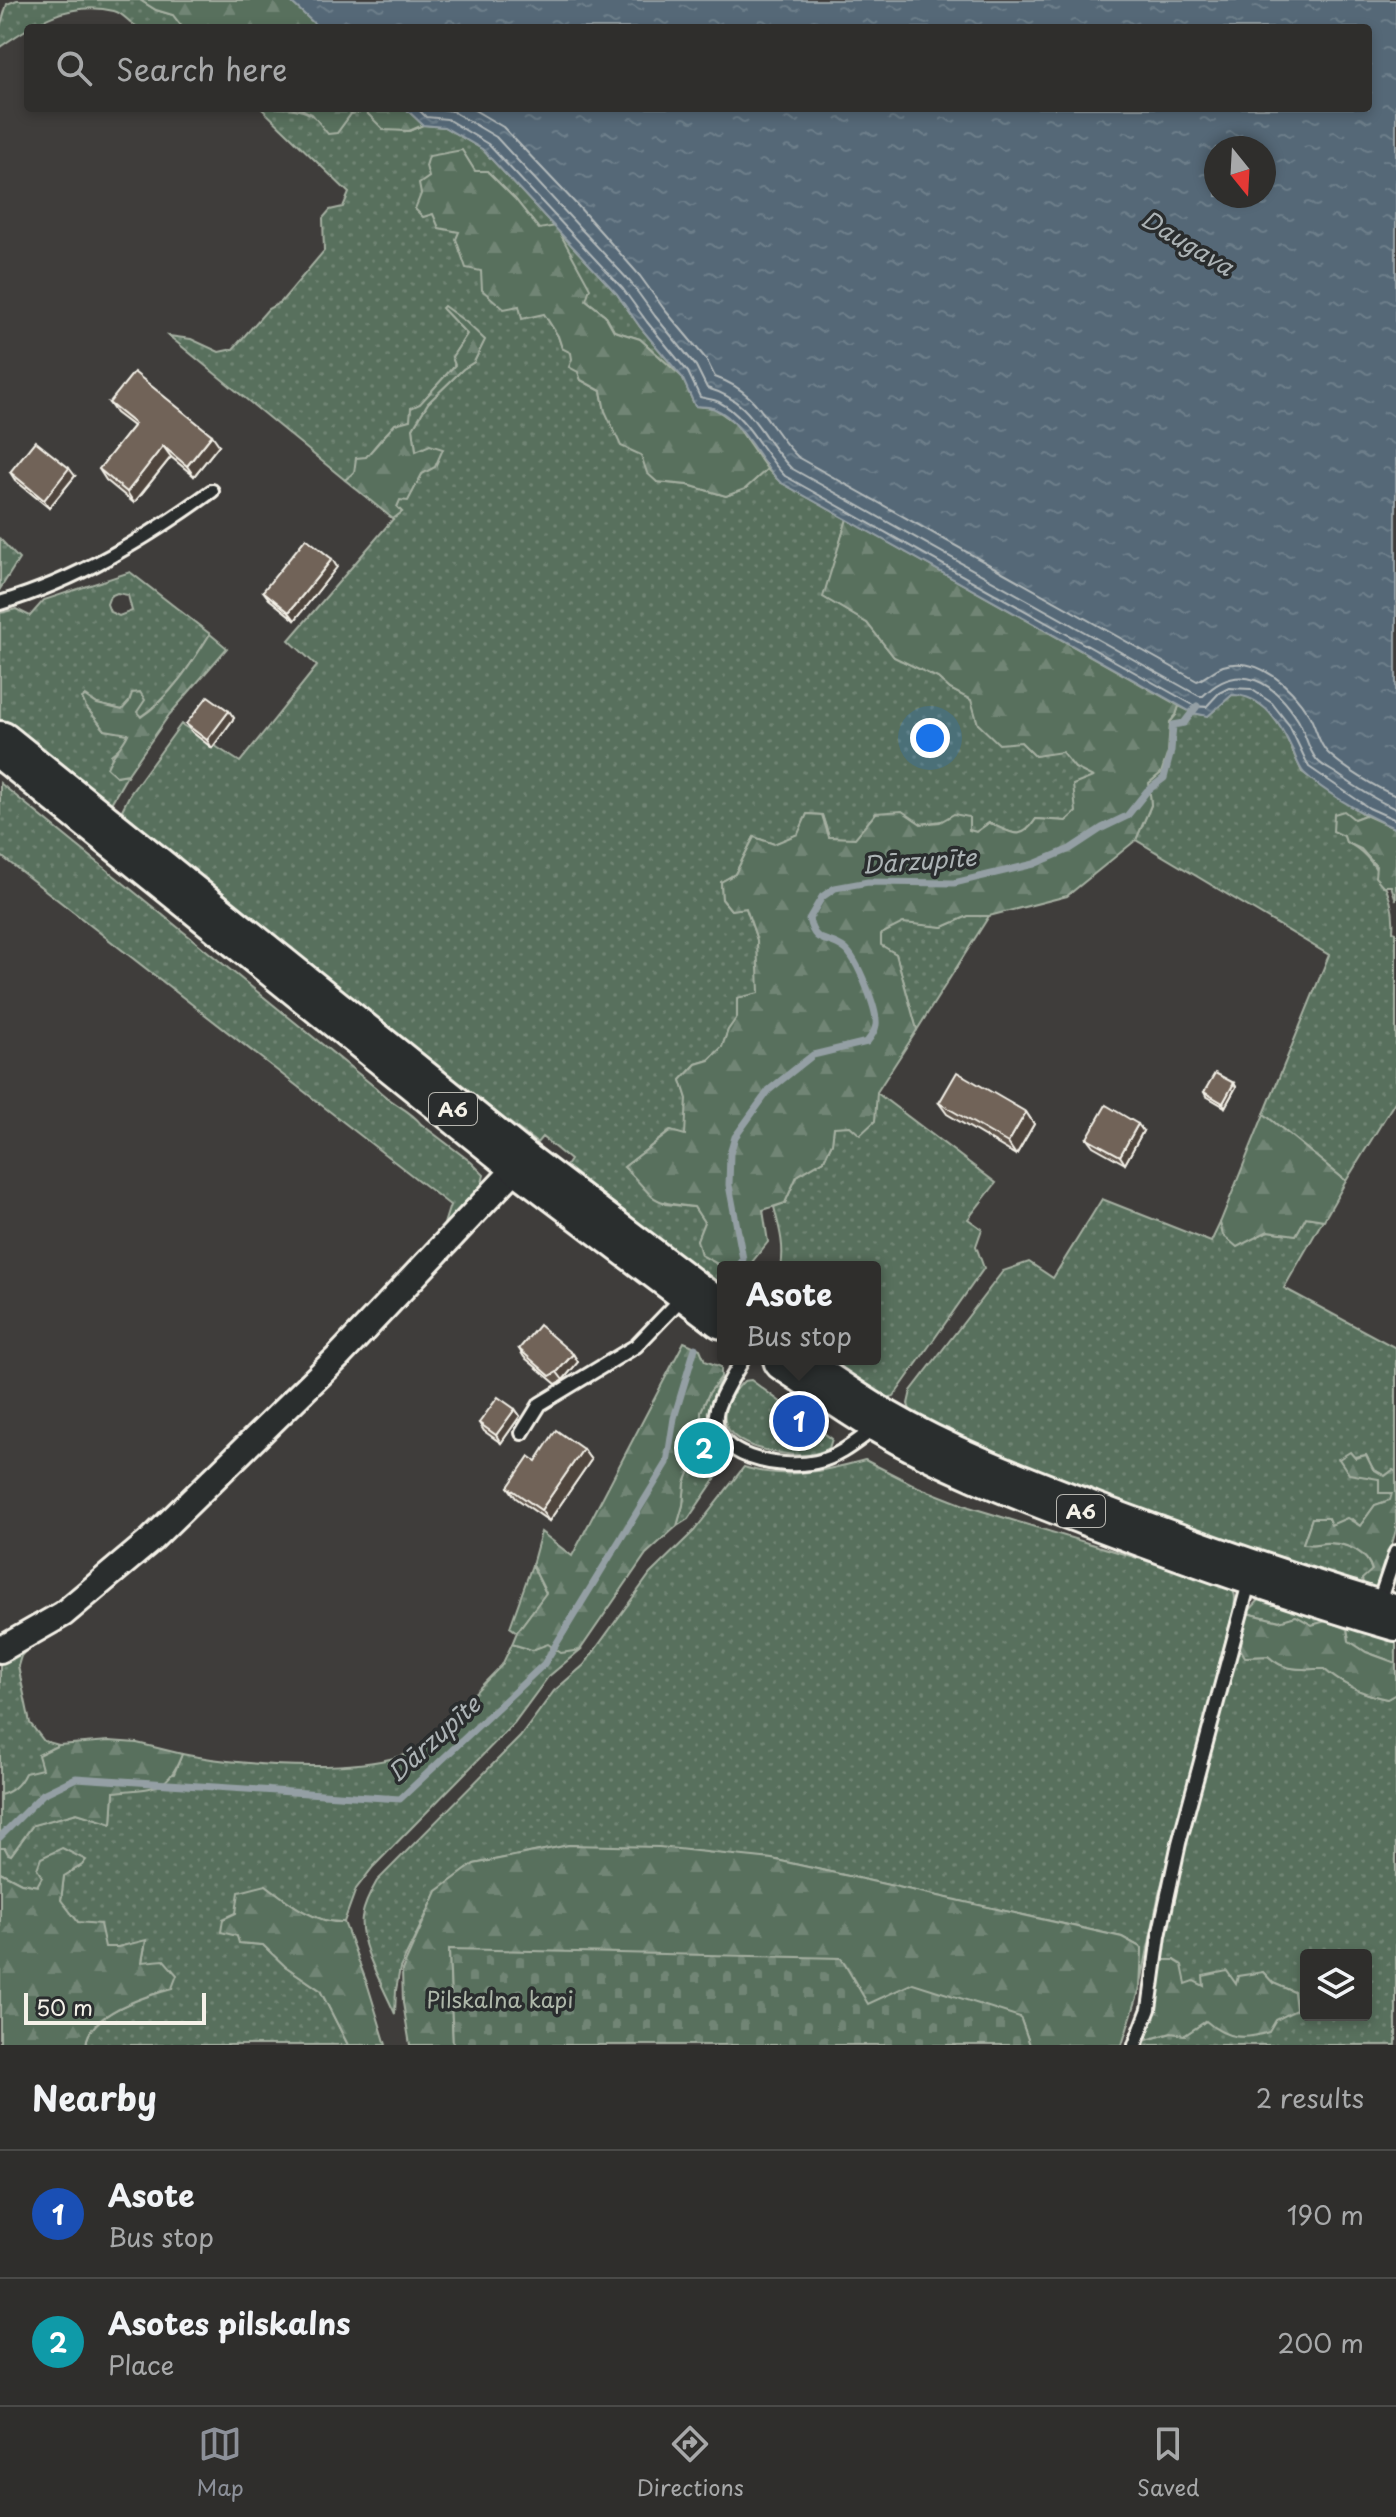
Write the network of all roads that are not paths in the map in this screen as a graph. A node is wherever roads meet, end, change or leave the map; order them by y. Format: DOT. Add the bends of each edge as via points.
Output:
graph roads {
  1 [pos="212,491"];
  2 [pos="0,603"];
  3 [pos="0,744"];
  4 [pos="521,1163"];
  5 [pos="706,1303"];
  6 [pos="740,1365"];
  7 [pos="795,1365"];
  8 [pos="884,1422"];
  9 [pos="522,1433"];
  10 [pos="1396,1552"];
  11 [pos="1252,1572"];
  12 [pos="1386,1615"];
  13 [pos="0,1650"];
  14 [pos="1135,2045"];
  1 -- 2 [label="lane" via="160,529 69,579"];
  3 -- 4 [label="highway, A6"];
  4 -- 5 [label="highway, A6"];
  4 -- 13 [label="street" via="338,1357 151,1540 63,1614"];
  5 -- 9 [label="lane" via="540,1404"];
  6 -- 8 [label="lane" via="717,1417 723,1439 748,1456 783,1465 815,1463 842,1452"];
  7 -- 8 [label="highway, A6"];
  8 -- 11 [label="highway, A6" via="1023,1488"];
  10 -- 12 [label="lane"];
  11 -- 12 [label="highway, A6"];
  11 -- 14 [label="lane" via="1179,1843 1149,2009"];
}
